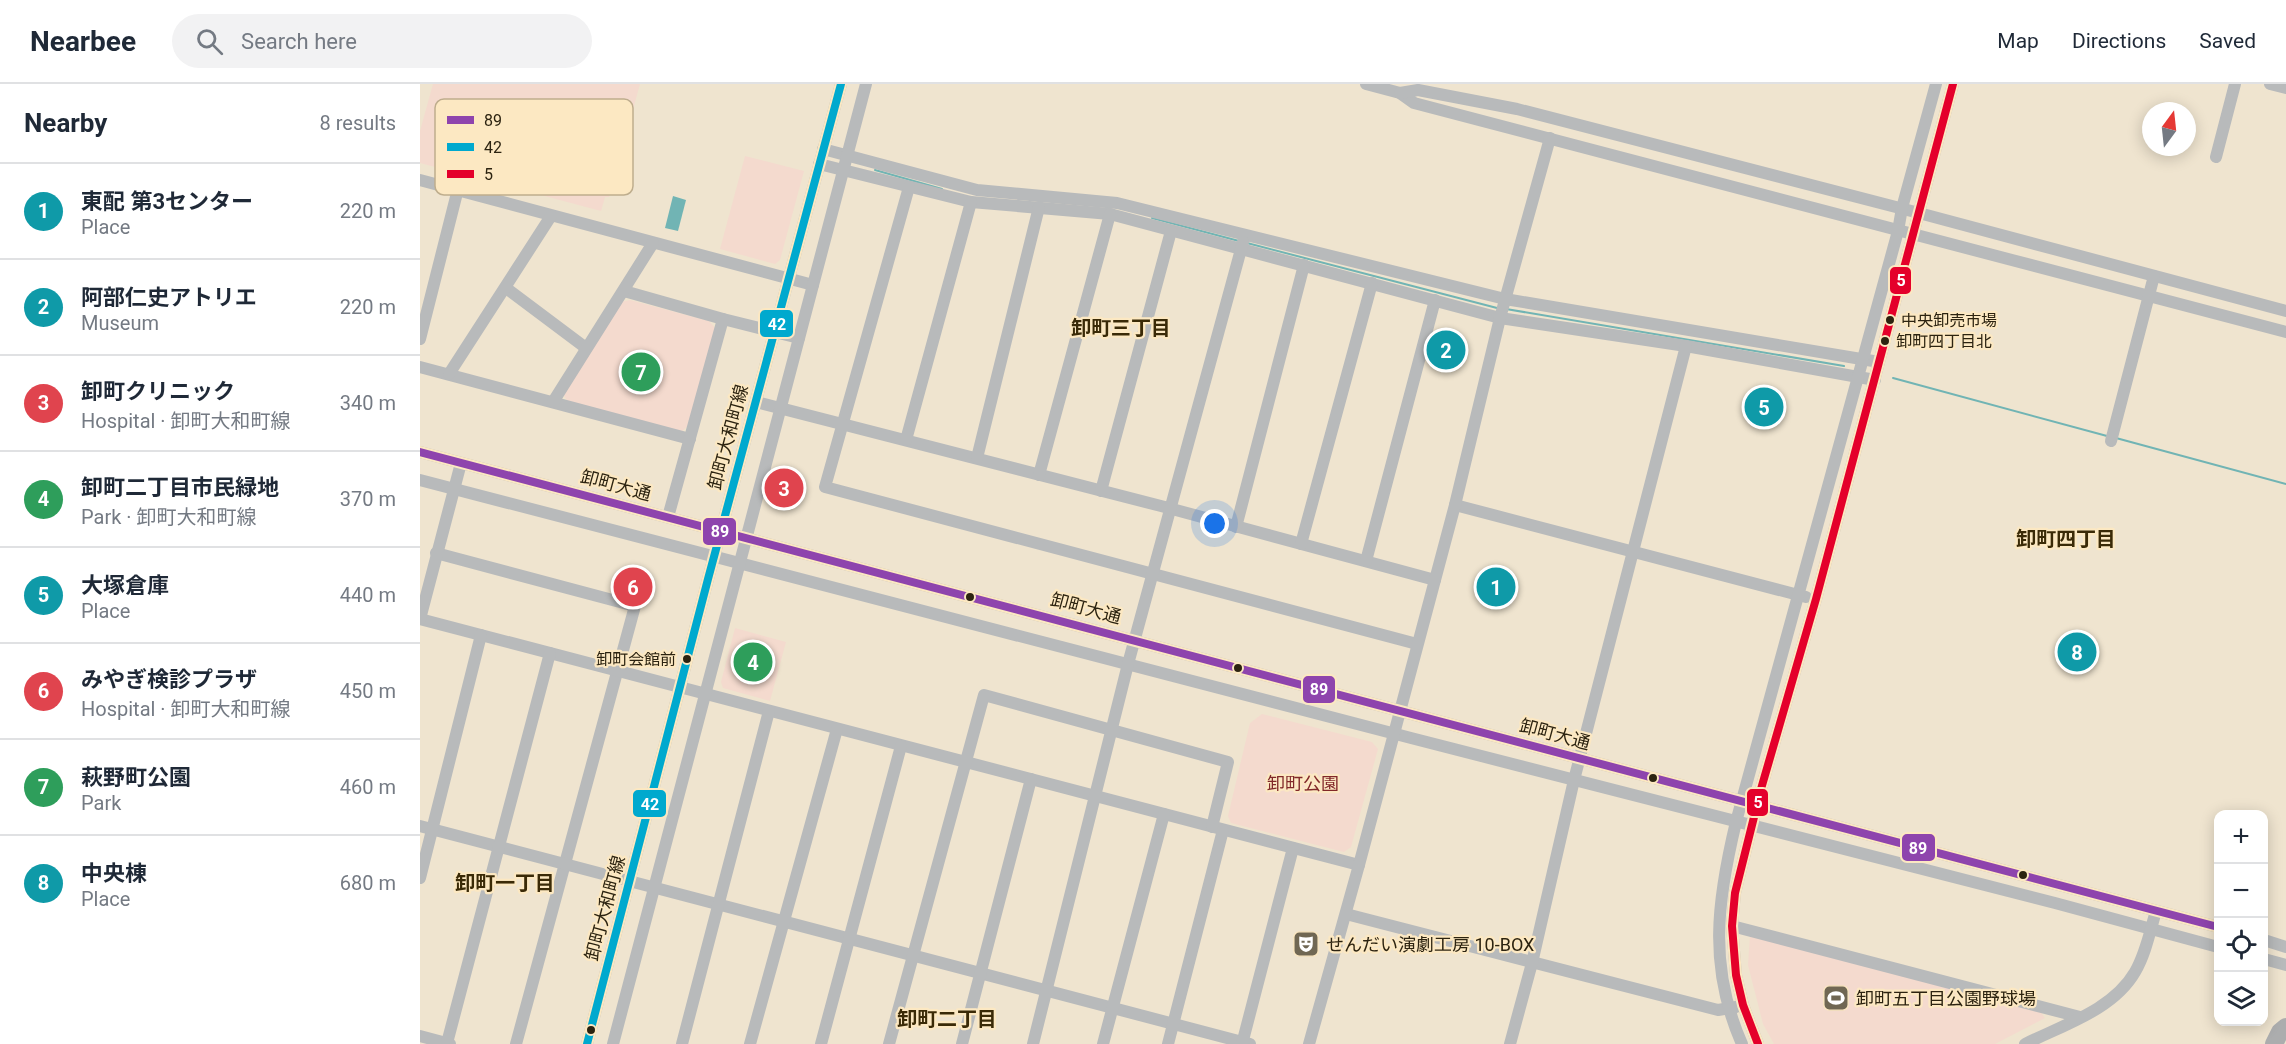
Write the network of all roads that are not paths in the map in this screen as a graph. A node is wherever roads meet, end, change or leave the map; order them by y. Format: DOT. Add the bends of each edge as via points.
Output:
graph roads {
  1 [pos="841,84"];
  2 [pos="866,84"];
  3 [pos="1366,84"];
  4 [pos="1936,84"];
  5 [pos="1953,84"];
  6 [pos="2235,84"];
  7 [pos="2270,84"];
  8 [pos="1401,88"];
  9 [pos="2286,88"];
  10 [pos="1550,138"];
  11 [pos="822,149"];
  12 [pos="848,156"];
  13 [pos="2216,157"];
  14 [pos="819,164"];
  15 [pos="844,170"];
  16 [pos="420,180"];
  17 [pos="435,184"];
  18 [pos="909,187"];
  19 [pos="456,195"];
  20 [pos="479,195"];
  21 [pos="971,202"];
  22 [pos="1039,207"];
  23 [pos="1902,208"];
  24 [pos="1919,213"];
  25 [pos="1110,214"];
  26 [pos="551,216"];
  27 [pos="1171,231"];
  28 [pos="1898,231"];
  29 [pos="1913,234"];
  30 [pos="1244,235"];
  31 [pos="653,243"];
  32 [pos="1241,249"];
  33 [pos="1304,265"];
  34 [pos="2154,276"];
  35 [pos="789,278"];
  36 [pos="1372,283"];
  37 [pos="813,285"];
  38 [pos="506,288"];
  39 [pos="624,291"];
  40 [pos="2148,296"];
  41 [pos="1435,300"];
  42 [pos="1503,308"];
  43 [pos="2286,311"];
  44 [pos="723,320"];
  45 [pos="775,332"];
  46 [pos="2286,332"];
  47 [pos="799,338"];
  48 [pos="420,339"];
  49 [pos="1686,346"];
  50 [pos="586,348"];
  51 [pos="1863,359"];
  52 [pos="1879,362"];
  53 [pos="420,367"];
  54 [pos="449,374"];
  55 [pos="1858,378"];
  56 [pos="1875,380"];
  57 [pos="553,402"];
  58 [pos="756,402"];
  59 [pos="782,408"];
  60 [pos="844,424"];
  61 [pos="2113,436"];
  62 [pos="690,439"];
  63 [pos="906,440"];
  64 [pos="420,452"];
  65 [pos="976,458"];
  66 [pos="461,463"];
  67 [pos="1040,475"];
  68 [pos="420,480"];
  69 [pos="454,490"];
  70 [pos="1101,491"];
  71 [pos="1455,505"];
  72 [pos="1170,508"];
  73 [pos="668,517"];
  74 [pos="1236,527"];
  75 [pos="721,531"];
  76 [pos="746,538"];
  77 [pos="1301,544"];
  78 [pos="1634,551"];
  79 [pos="436,553"];
  80 [pos="714,558"];
  81 [pos="1366,561"];
  82 [pos="739,564"];
  83 [pos="1152,573"];
  84 [pos="1435,580"];
  85 [pos="1799,595"];
  86 [pos="1816,599"];
  87 [pos="420,619"];
  88 [pos="481,635"];
  89 [pos="1134,640"];
  90 [pos="1417,644"];
  91 [pos="550,653"];
  92 [pos="1128,664"];
  93 [pos="617,672"];
  94 [pos="681,687"];
  95 [pos="705,694"];
  96 [pos="770,711"];
  97 [pos="1400,711"];
  98 [pos="837,729"];
  99 [pos="1111,730"];
  100 [pos="1394,734"];
  101 [pos="901,746"];
  102 [pos="1580,759"];
  103 [pos="966,762"];
  104 [pos="1031,779"];
  105 [pos="1574,780"];
  106 [pos="1093,795"];
  107 [pos="1742,801"];
  108 [pos="1757,805"];
  109 [pos="1164,814"];
  110 [pos="1737,822"];
  111 [pos="420,826"];
  112 [pos="1751,826"];
  113 [pos="1217,828"];
  114 [pos="433,829"];
  115 [pos="499,847"];
  116 [pos="1293,848"];
  117 [pos="564,864"];
  118 [pos="1359,865"];
  119 [pos="420,878"];
  120 [pos="631,881"];
  121 [pos="655,888"];
  122 [pos="718,905"];
  123 [pos="2156,911"];
  124 [pos="1346,914"];
  125 [pos="782,921"];
  126 [pos="1732,926"];
  127 [pos="2214,926"];
  128 [pos="2150,929"];
  129 [pos="849,939"];
  130 [pos="2268,941"];
  131 [pos="2214,946"];
  132 [pos="2286,947"];
  133 [pos="912,956"];
  134 [pos="2268,960"];
  135 [pos="1532,963"];
  136 [pos="2286,965"];
  137 [pos="979,974"];
  138 [pos="1047,991"];
  139 [pos="1743,1005"];
  140 [pos="1112,1008"];
  141 [pos="1729,1009"];
  142 [pos="2080,1017"];
  143 [pos="1174,1024"];
  144 [pos="2286,1027"];
  145 [pos="420,1036"];
  146 [pos="2286,1038"];
  147 [pos="1245,1043"];
  148 [pos="449,1044"];
  149 [pos="516,1044"];
  150 [pos="587,1044"];
  151 [pos="613,1044"];
  152 [pos="682,1044"];
  153 [pos="750,1044"];
  154 [pos="821,1044"];
  155 [pos="889,1044"];
  156 [pos="962,1044"];
  157 [pos="1033,1044"];
  158 [pos="1103,1044"];
  159 [pos="1168,1044"];
  160 [pos="1309,1044"];
  161 [pos="1510,1044"];
  162 [pos="1742,1044"];
  163 [pos="1758,1044"];
  164 [pos="2025,1044"];
  165 [pos="2275,1044"];
  1 -- 11 [label="street, 卸町大和町線"];
  2 -- 12 [label="street"];
  3 -- 8 [label="street"];
  4 -- 23 [label="street"];
  5 -- 24 [label="street"];
  6 -- 13 [label="street"];
  7 -- 9 [label="street"];
  8 -- 10 [label="street" via="1414,103"];
  8 -- 23 [label="street" via="1517,109"];
  10 -- 28 [label="street"];
  10 -- 42 [label="street"];
  11 -- 12 [label="street"];
  11 -- 14 [label="street, 卸町大和町線"];
  12 -- 15 [label="street"];
  12 -- 30 [label="street" via="977,190 1118,203"];
  14 -- 15 [label="street"];
  14 -- 35 [label="street, 卸町大和町線"];
  15 -- 18 [label="street"];
  15 -- 37 [label="street"];
  16 -- 17 [label="street"];
  18 -- 21 [label="street"];
  18 -- 60 [label="street"];
  19 -- 48 [label="street"];
  20 -- 26 [label="street"];
  21 -- 22 [label="street"];
  21 -- 63 [label="street"];
  22 -- 25 [label="street"];
  22 -- 65 [label="street"];
  23 -- 24 [label="street"];
  23 -- 28 [label="street"];
  24 -- 29 [label="street"];
  24 -- 34 [label="street"];
  25 -- 27 [label="street"];
  25 -- 67 [label="street"];
  26 -- 31 [label="street"];
  26 -- 38 [label="street"];
  27 -- 32 [label="street"];
  27 -- 70 [label="street"];
  28 -- 29 [label="street"];
  28 -- 51 [label="street"];
  29 -- 40 [label="street"];
  29 -- 52 [label="street"];
  30 -- 32 [label="street"];
  30 -- 42 [label="street"];
  31 -- 35 [label="street"];
  31 -- 39 [label="street"];
  32 -- 33 [label="street"];
  32 -- 72 [label="street"];
  33 -- 36 [label="street"];
  33 -- 74 [label="street"];
  34 -- 40 [label="street"];
  34 -- 43 [label="street"];
  35 -- 37 [label="street"];
  35 -- 45 [label="street, 卸町大和町線"];
  36 -- 41 [label="street"];
  36 -- 77 [label="street"];
  37 -- 47 [label="street"];
  38 -- 50 [label="street"];
  38 -- 54 [label="street"];
  39 -- 44 [label="street"];
  39 -- 50 [label="street"];
  40 -- 46 [label="street"];
  40 -- 61 [label="street"];
  41 -- 42 [label="street"];
  41 -- 81 [label="street"];
  42 -- 49 [label="street"];
  42 -- 51 [label="street"];
  42 -- 71 [label="street"];
  44 -- 45 [label="street"];
  44 -- 62 [label="street"];
  45 -- 47 [label="street"];
  45 -- 58 [label="street, 卸町大和町線"];
  47 -- 59 [label="street"];
  49 -- 55 [label="street"];
  49 -- 78 [label="street"];
  50 -- 57 [label="street"];
  51 -- 52 [label="street"];
  51 -- 55 [label="street"];
  52 -- 56 [label="street"];
  53 -- 54 [label="street"];
  54 -- 57 [label="street"];
  55 -- 56 [label="street"];
  55 -- 85 [label="street"];
  56 -- 86 [label="street"];
  57 -- 62 [label="street"];
  58 -- 59 [label="street"];
  58 -- 75 [label="street, 卸町大和町線"];
  59 -- 60 [label="street"];
  59 -- 76 [label="street"];
  60 -- 63 [label="street"];
  60 -- 83 [label="street" via="825,488"];
  62 -- 73 [label="street"];
  63 -- 65 [label="street"];
  64 -- 66 [label="street, 卸町大通"];
  65 -- 67 [label="street"];
  66 -- 69 [label="street"];
  66 -- 73 [label="street, 卸町大通"];
  67 -- 70 [label="street"];
  68 -- 69 [label="street"];
  69 -- 79 [label="street"];
  69 -- 80 [label="street"];
  70 -- 72 [label="street"];
  71 -- 78 [label="street"];
  71 -- 84 [label="street"];
  72 -- 74 [label="street"];
  72 -- 83 [label="street"];
  73 -- 75 [label="street, 卸町大通"];
  74 -- 77 [label="street"];
  75 -- 76 [label="street, 卸町大通"];
  75 -- 80 [label="street, 卸町大和町線"];
  76 -- 82 [label="street"];
  76 -- 89 [label="street, 卸町大通"];
  77 -- 81 [label="street"];
  78 -- 85 [label="street"];
  78 -- 102 [label="street"];
  79 -- 87 [label="street"];
  79 -- 93 [label="street" via="635,606"];
  80 -- 82 [label="street"];
  80 -- 94 [label="street, 卸町大和町線"];
  81 -- 84 [label="street"];
  82 -- 92 [label="street"];
  82 -- 95 [label="street"];
  83 -- 89 [label="street"];
  83 -- 90 [label="street"];
  84 -- 90 [label="street"];
  85 -- 86 [label="street"];
  85 -- 107 [label="street"];
  86 -- 108 [label="street"];
  87 -- 88 [label="street"];
  88 -- 91 [label="street"];
  88 -- 114 [label="street"];
  89 -- 92 [label="street"];
  89 -- 97 [label="street, 卸町大通"];
  90 -- 97 [label="street"];
  91 -- 93 [label="street"];
  91 -- 115 [label="street"];
  92 -- 99 [label="street"];
  92 -- 100 [label="street"];
  93 -- 94 [label="street"];
  93 -- 117 [label="street"];
  94 -- 95 [label="street"];
  94 -- 120 [label="street, 卸町大和町線"];
  95 -- 96 [label="street"];
  95 -- 121 [label="street"];
  96 -- 98 [label="street"];
  96 -- 122 [label="street"];
  97 -- 100 [label="street"];
  97 -- 102 [label="street, 卸町大通"];
  98 -- 101 [label="street"];
  98 -- 125 [label="street"];
  99 -- 103 [label="street" via="984,695"];
  99 -- 106 [label="street"];
  99 -- 113 [label="street" via="1228,762"];
  100 -- 105 [label="street"];
  100 -- 118 [label="street"];
  101 -- 103 [label="street"];
  101 -- 129 [label="street"];
  102 -- 105 [label="street"];
  102 -- 107 [label="street, 卸町大通"];
  103 -- 104 [label="street"];
  103 -- 133 [label="street"];
  104 -- 106 [label="street"];
  104 -- 137 [label="street"];
  105 -- 110 [label="street"];
  105 -- 135 [label="street"];
  106 -- 109 [label="street"];
  106 -- 138 [label="street"];
  107 -- 108 [label="street, 卸町大通"];
  107 -- 110 [label="street"];
  108 -- 112 [label="street"];
  108 -- 123 [label="street, 卸町大通"];
  109 -- 113 [label="street"];
  109 -- 140 [label="street"];
  110 -- 112 [label="street"];
  110 -- 141 [label="street" via="1718,914 1722,977"];
  111 -- 114 [label="street"];
  112 -- 126 [label="street"];
  112 -- 128 [label="street"];
  113 -- 116 [label="street"];
  113 -- 143 [label="street"];
  114 -- 115 [label="street"];
  114 -- 119 [label="street"];
  115 -- 117 [label="street"];
  115 -- 148 [label="street"];
  116 -- 118 [label="street"];
  116 -- 147 [label="street"];
  117 -- 120 [label="street"];
  117 -- 149 [label="street"];
  118 -- 124 [label="street"];
  120 -- 121 [label="street"];
  120 -- 150 [label="street, 卸町大和町線"];
  121 -- 122 [label="street"];
  121 -- 151 [label="street"];
  122 -- 125 [label="street"];
  122 -- 152 [label="street"];
  123 -- 127 [label="street, 卸町大通"];
  123 -- 128 [label="street"];
  124 -- 135 [label="street"];
  124 -- 160 [label="street"];
  125 -- 129 [label="street"];
  125 -- 153 [label="street"];
  126 -- 139 [label="street"];
  126 -- 142 [label="street"];
  128 -- 131 [label="street"];
  128 -- 142 [label="street" via="2136,971 2125,986 2113,998"];
  129 -- 133 [label="street"];
  129 -- 154 [label="street"];
  130 -- 132 [label="street"];
  133 -- 137 [label="street"];
  133 -- 155 [label="street"];
  134 -- 136 [label="street"];
  135 -- 141 [label="street" via="1718,1010"];
  135 -- 161 [label="street"];
  137 -- 138 [label="street"];
  137 -- 156 [label="street"];
  138 -- 140 [label="street"];
  138 -- 157 [label="street"];
  139 -- 141 [label="street"];
  139 -- 163 [label="street"];
  140 -- 143 [label="street"];
  140 -- 158 [label="street"];
  141 -- 162 [label="street"];
  142 -- 164 [label="street"];
  143 -- 147 [label="street"];
  143 -- 159 [label="street"];
  144 -- 165 [label="highway"];
  145 -- 148 [label="street"];
  146 -- 165 [label="highway"];
}
